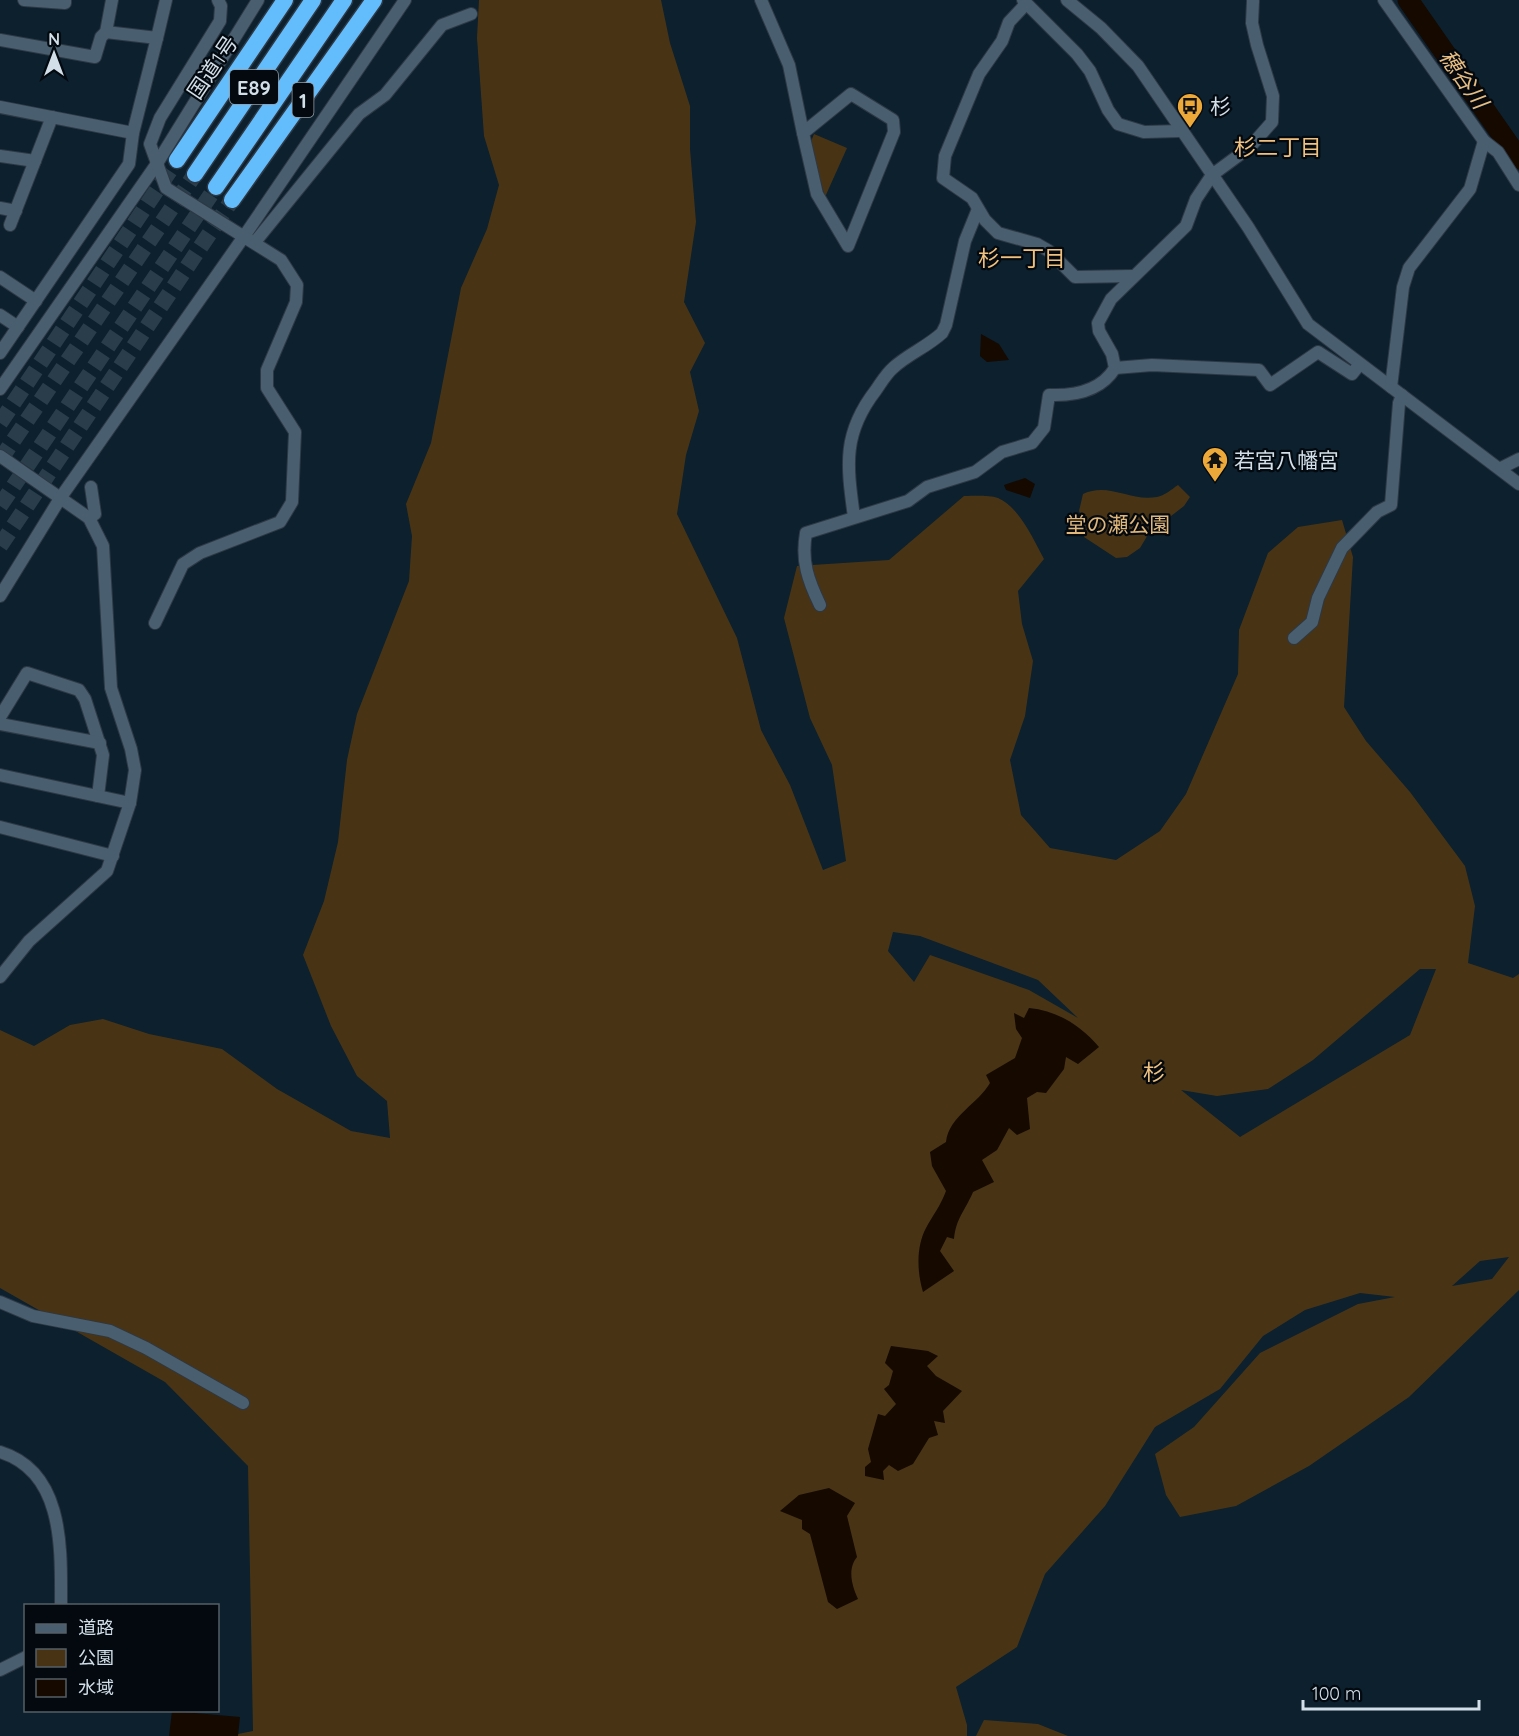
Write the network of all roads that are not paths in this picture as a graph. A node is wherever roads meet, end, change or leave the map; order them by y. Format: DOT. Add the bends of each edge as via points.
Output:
graph roads {
  1 [pos="24,0"];
  2 [pos="65,0"];
  3 [pos="112,0"];
  4 [pos="166,0"];
  5 [pos="218,0"];
  6 [pos="258,0"];
  7 [pos="285,0"];
  8 [pos="313,0"];
  9 [pos="344,0"];
  10 [pos="374,0"];
  11 [pos="405,0"];
  12 [pos="761,0"];
  13 [pos="1067,0"];
  14 [pos="1384,0"];
  15 [pos="1253,1"];
  16 [pos="1025,2"];
  17 [pos="471,14"];
  18 [pos="106,32"];
  19 [pos="157,38"];
  20 [pos="0,40"];
  21 [pos="0,107"];
  22 [pos="52,117"];
  23 [pos="1180,131"];
  24 [pos="133,133"];
  25 [pos="803,133"];
  26 [pos="1484,141"];
  27 [pos="0,156"];
  28 [pos="177,160"];
  29 [pos="35,161"];
  30 [pos="156,165"];
  31 [pos="195,174"];
  32 [pos="1212,175"];
  33 [pos="1519,185"];
  34 [pos="216,187"];
  35 [pos="232,201"];
  36 [pos="0,208"];
  37 [pos="978,209"];
  38 [pos="16,211"];
  39 [pos="10,225"];
  40 [pos="250,239"];
  41 [pos="1133,276"];
  42 [pos="0,277"];
  43 [pos="36,301"];
  44 [pos="0,315"];
  45 [pos="18,327"];
  46 [pos="0,353"];
  47 [pos="1359,365"];
  48 [pos="1115,368"];
  49 [pos="1391,387"];
  50 [pos="0,390"];
  51 [pos="1402,395"];
  52 [pos="0,456"];
  53 [pos="1519,459"];
  54 [pos="1501,468"];
  55 [pos="1519,484"];
  56 [pos="91,487"];
  57 [pos="61,497"];
  58 [pos="854,517"];
  59 [pos="89,518"];
  60 [pos="0,596"];
  61 [pos="820,605"];
  62 [pos="155,623"];
  63 [pos="1294,639"];
  64 [pos="0,717"];
  65 [pos="0,724"];
  66 [pos="100,743"];
  67 [pos="0,775"];
  68 [pos="98,796"];
  69 [pos="130,803"];
  70 [pos="0,827"];
  71 [pos="113,856"];
  72 [pos="0,977"];
  73 [pos="0,1302"];
  74 [pos="243,1403"];
  75 [pos="0,1452"];
  76 [pos="62,1604"];
  77 [pos="24,1657"];
  78 [pos="0,1670"];
  1 -- 2 [label="street"];
  3 -- 18 [label="street"];
  4 -- 19 [label="street"];
  5 -- 30 [label="street" via="220,21 153,130 150,144"];
  6 -- 30 [label="street"];
  7 -- 28 [label="highway, 国道1号"];
  8 -- 31 [label="highway, E89"];
  9 -- 34 [label="highway, E89"];
  10 -- 35 [label="highway, 1"];
  11 -- 40 [label="street"];
  12 -- 25 [label="street" via="789,65"];
  13 -- 23 [label="street" via="1138,66"];
  14 -- 26 [label="street"];
  15 -- 32 [label="street" via="1252,24 1273,96 1272,122 1250,147"];
  16 -- 23 [label="street" via="1090,71 1118,124 1144,132"];
  16 -- 37 [label="street" via="978,74 943,163 943,178 972,198"];
  17 -- 40 [label="street" via="442,25 385,95 358,114"];
  18 -- 19 [label="street"];
  18 -- 20 [label="street" via="95,57"];
  19 -- 24 [label="street"];
  21 -- 22 [label="street"];
  22 -- 24 [label="street"];
  22 -- 29 [label="street"];
  23 -- 32 [label="street"];
  24 -- 43 [label="street" via="129,164"];
  25 -- 25 [label="street" via="817,194 848,246 894,132 894,120 851,94"];
  26 -- 33 [label="street" via="1498,152"];
  26 -- 49 [label="street" via="1470,189 1409,268 1403,287"];
  27 -- 29 [label="street"];
  29 -- 38 [label="street"];
  30 -- 40 [label="street" via="166,188"];
  30 -- 50 [label="street"];
  32 -- 41 [label="street" via="1196,199 1186,226"];
  32 -- 47 [label="street" via="1308,324"];
  36 -- 38 [label="street"];
  37 -- 41 [label="street" via="998,233 1049,251 1075,278"];
  37 -- 58 [label="street" via="967,232 942,333 892,369 855,422 847,464"];
  38 -- 39 [label="street"];
  40 -- 57 [label="street"];
  40 -- 62 [label="street" via="281,260 297,285 296,302 267,370 267,388 295,432 292,502 280,522 183,564"];
  41 -- 48 [label="street" via="1111,299 1098,323"];
  42 -- 43 [label="street"];
  43 -- 45 [label="street"];
  44 -- 45 [label="street"];
  45 -- 46 [label="street"];
  47 -- 48 [label="street" via="1352,374 1318,352 1270,385 1259,370 1152,365"];
  47 -- 49 [label="street"];
  48 -- 58 [label="street" via="1109,379 1081,393 1049,395 1044,428 1032,443 1002,452 975,472 927,487 908,501"];
  49 -- 51 [label="street"];
  51 -- 54 [label="street"];
  51 -- 63 [label="street" via="1391,505 1377,512 1342,548 1318,598 1312,622"];
  52 -- 57 [label="street"];
  53 -- 54 [label="street"];
  54 -- 55 [label="street"];
  56 -- 59 [label="street" via="95,514"];
  57 -- 59 [label="street"];
  57 -- 60 [label="street"];
  58 -- 61 [label="street" via="806,533 804,568"];
  59 -- 69 [label="street" via="104,546 111,688 135,770"];
  64 -- 66 [label="street" via="27,673 79,690"];
  65 -- 66 [label="street"];
  66 -- 68 [label="street" via="103,755"];
  67 -- 68 [label="street"];
  68 -- 69 [label="street"];
  69 -- 71 [label="street"];
  70 -- 71 [label="street"];
  71 -- 72 [label="street" via="107,870 29,941"];
  73 -- 74 [label="street" via="33,1316 110,1331"];
  75 -- 76 [label="street" via="30,1467 46,1487 55,1510"];
  77 -- 78 [label="street"];
}
